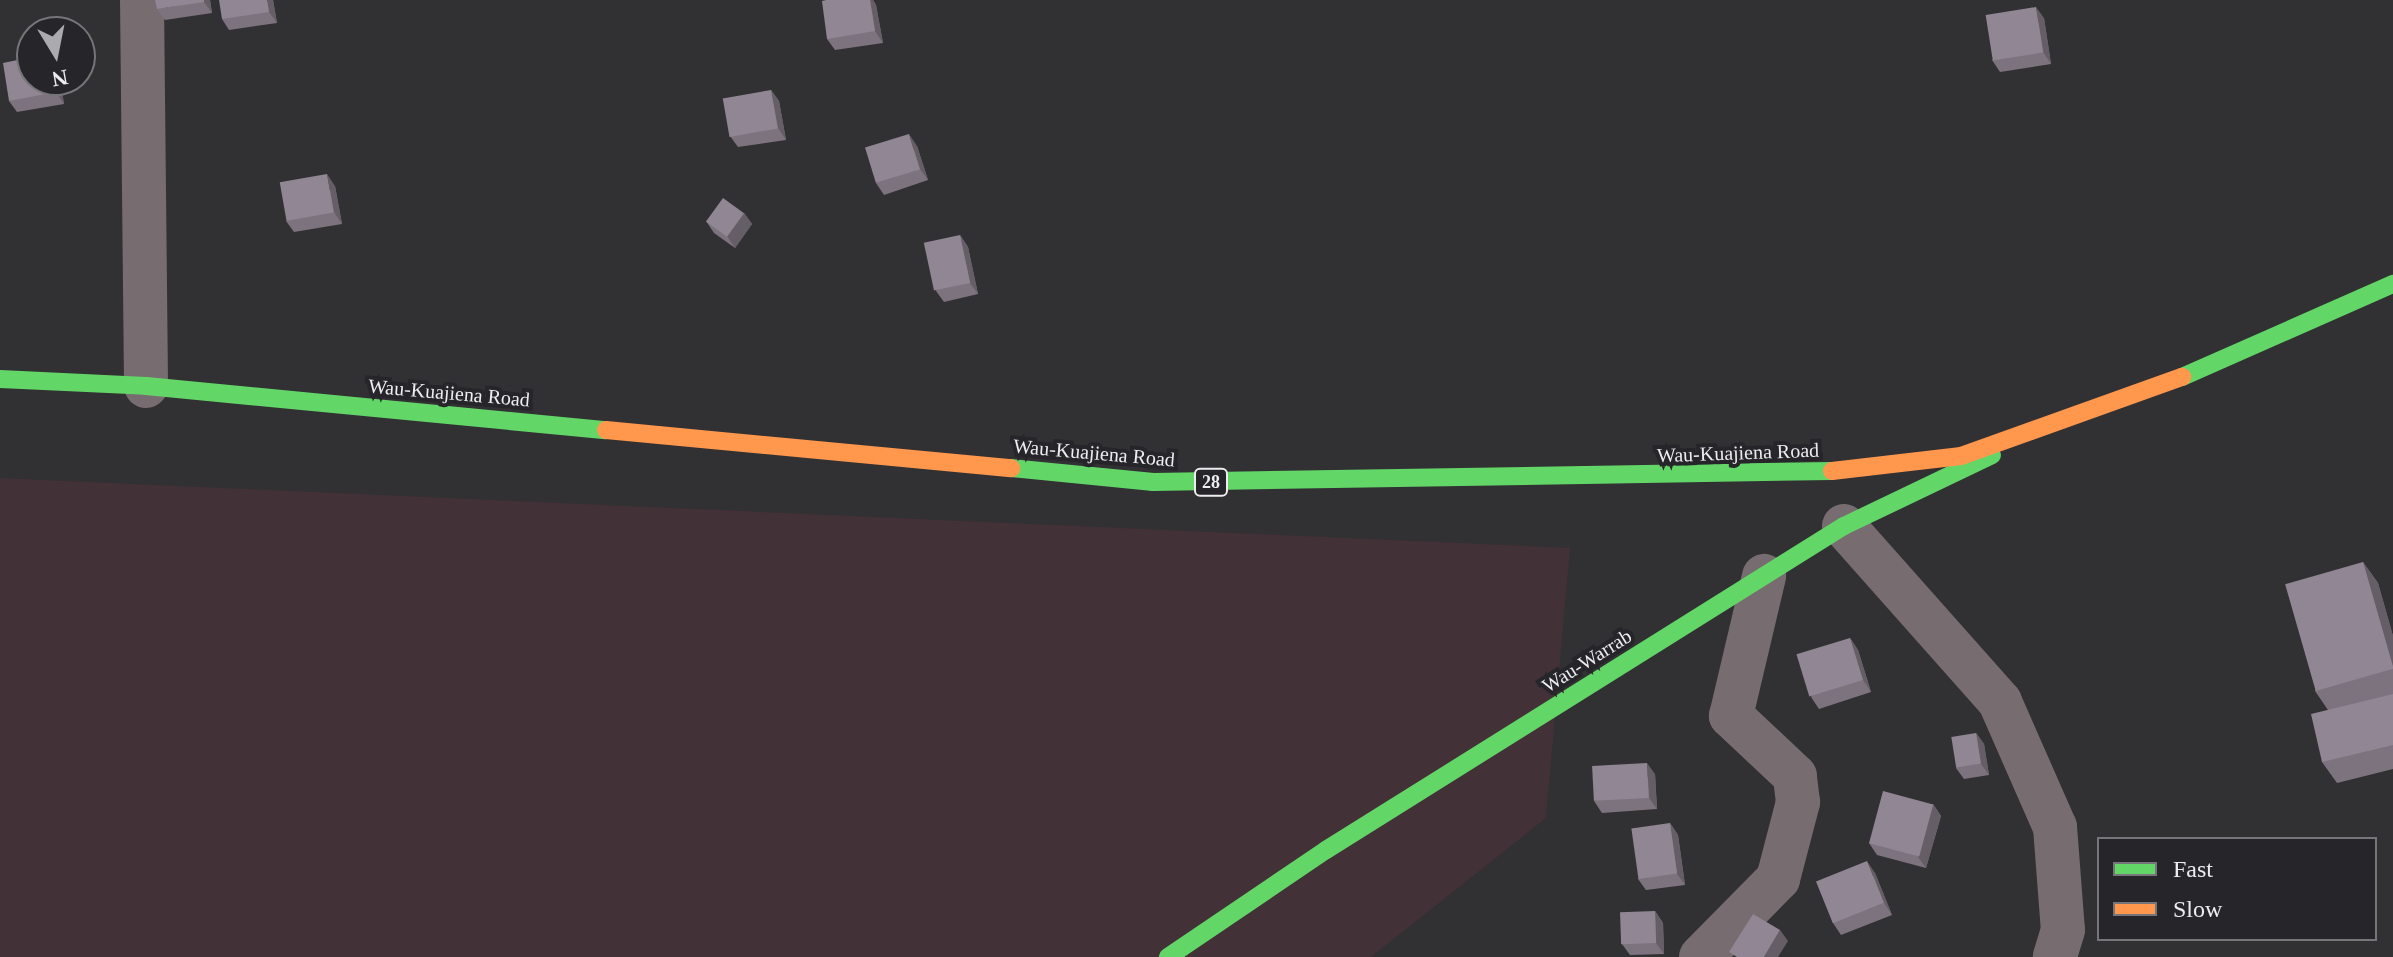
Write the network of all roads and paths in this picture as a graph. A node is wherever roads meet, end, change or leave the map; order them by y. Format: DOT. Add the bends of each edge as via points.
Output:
graph roads {
  1 [pos="142,0"];
  2 [pos="2393,284"];
  3 [pos="0,379"];
  4 [pos="146,386"];
  5 [pos="2045,430"];
  6 [pos="1844,526"];
  7 [pos="1764,576"];
  8 [pos="1168,957"];
  9 [pos="1701,957"];
  10 [pos="2055,957"];
  1 -- 4 [label="street"];
  2 -- 5 [label="main road, Wau-Kuajiena Road / 28" via="2236,356"];
  3 -- 4 [label="main road, Wau-Kuajiena Road / 28"];
  4 -- 5 [label="main road, Wau-Kuajiena Road / 28" via="1153,482 1803,475 1961,456"];
  5 -- 6 [label="main road, Wau-Warrab"];
  6 -- 7 [label="main road, Wau-Warrab"];
  6 -- 10 [label="street" via="2000,702 2055,827 2063,930"];
  7 -- 8 [label="main road, Wau-Warrab" via="1326,850"];
  7 -- 9 [label="street" via="1731,716 1795,776 1798,802 1778,879"];
}
